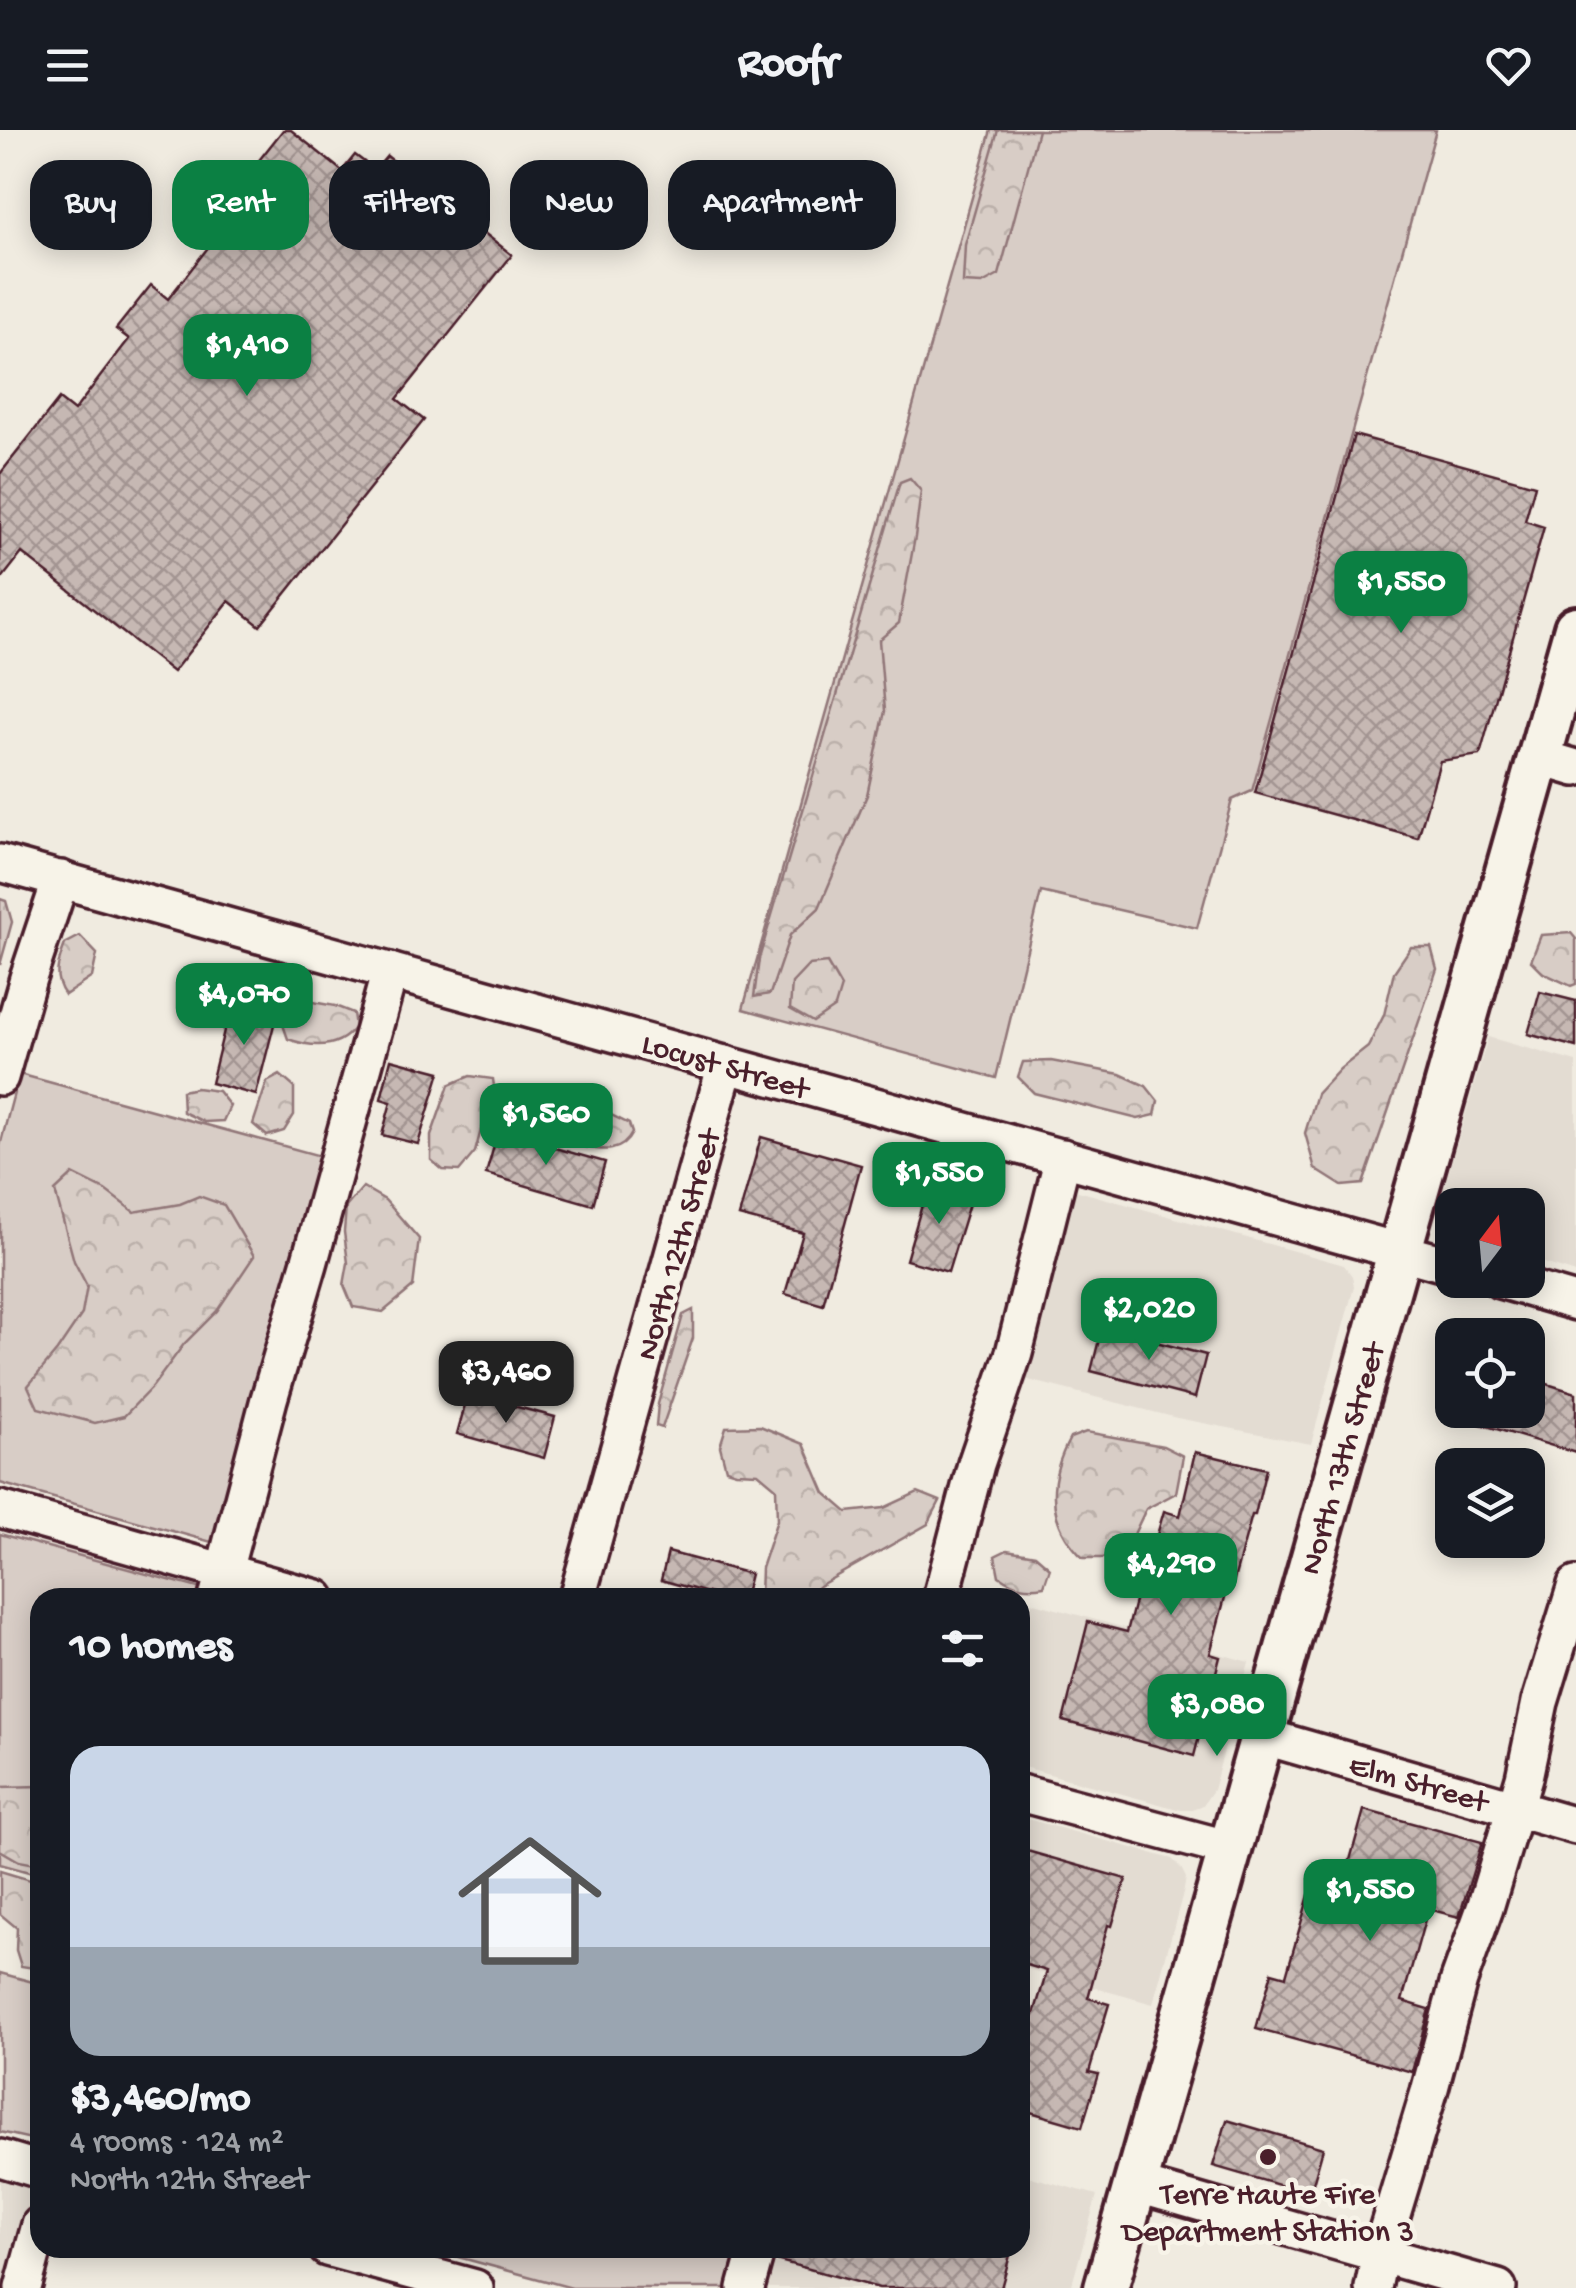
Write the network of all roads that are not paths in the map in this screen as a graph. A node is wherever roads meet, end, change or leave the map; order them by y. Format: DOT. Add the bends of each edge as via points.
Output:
graph roads {
  1 [pos="1576,628"];
  2 [pos="1558,762"];
  3 [pos="0,862"];
  4 [pos="61,880"];
  5 [pos="390,971"];
  6 [pos="726,1064"];
  7 [pos="0,1077"];
  8 [pos="1062,1157"];
  9 [pos="1399,1251"];
  10 [pos="1435,1261"];
  11 [pos="1545,1293"];
  12 [pos="1576,1302"];
  13 [pos="0,1510"];
  14 [pos="221,1585"];
  15 [pos="1576,1585"];
  16 [pos="580,1588"];
  17 [pos="944,1588"];
  18 [pos="1262,1736"];
  19 [pos="1030,1796"];
  20 [pos="1515,1808"];
  21 [pos="1576,1826"];
  22 [pos="1230,1850"];
  23 [pos="0,2158"];
  24 [pos="30,2167"];
  25 [pos="1135,2184"];
  26 [pos="32,2258"];
  27 [pos="362,2258"];
  28 [pos="755,2258"];
  29 [pos="393,2267"];
  30 [pos="1376,2271"];
  31 [pos="24,2288"];
  32 [pos="475,2288"];
  33 [pos="746,2288"];
  34 [pos="1106,2288"];
  35 [pos="1498,2288"];
  1 -- 2 [label="main road, North 13th Street"];
  2 -- 9 [label="main road, North 13th Street"];
  3 -- 4 [label="street, Locust Street"];
  4 -- 5 [label="street, Locust Street"];
  4 -- 7 [label="street"];
  5 -- 6 [label="street, Locust Street"];
  5 -- 14 [label="street"];
  6 -- 8 [label="street, Locust Street"];
  6 -- 16 [label="street, North 12th Street"];
  8 -- 9 [label="street, Locust Street"];
  8 -- 17 [label="street" via="1014,1353"];
  9 -- 10 [label="street, Locust Street"];
  9 -- 18 [label="main road, North 13th Street"];
  11 -- 12 [label="street"];
  13 -- 14 [label="street"];
  15 -- 20 [label="street"];
  18 -- 20 [label="street, Elm Street"];
  18 -- 22 [label="main road, North 13th Street"];
  19 -- 22 [label="street"];
  20 -- 21 [label="street, Elm Street"];
  20 -- 30 [label="street" via="1458,1980"];
  22 -- 25 [label="main road, North 13th Street"];
  23 -- 24 [label="street"];
  25 -- 30 [label="street"];
  25 -- 34 [label="main road, North 13th Street"];
  26 -- 31 [label="street"];
  27 -- 29 [label="street"];
  28 -- 33 [label="street"];
  29 -- 32 [label="street"];
  30 -- 35 [label="street"];
}
